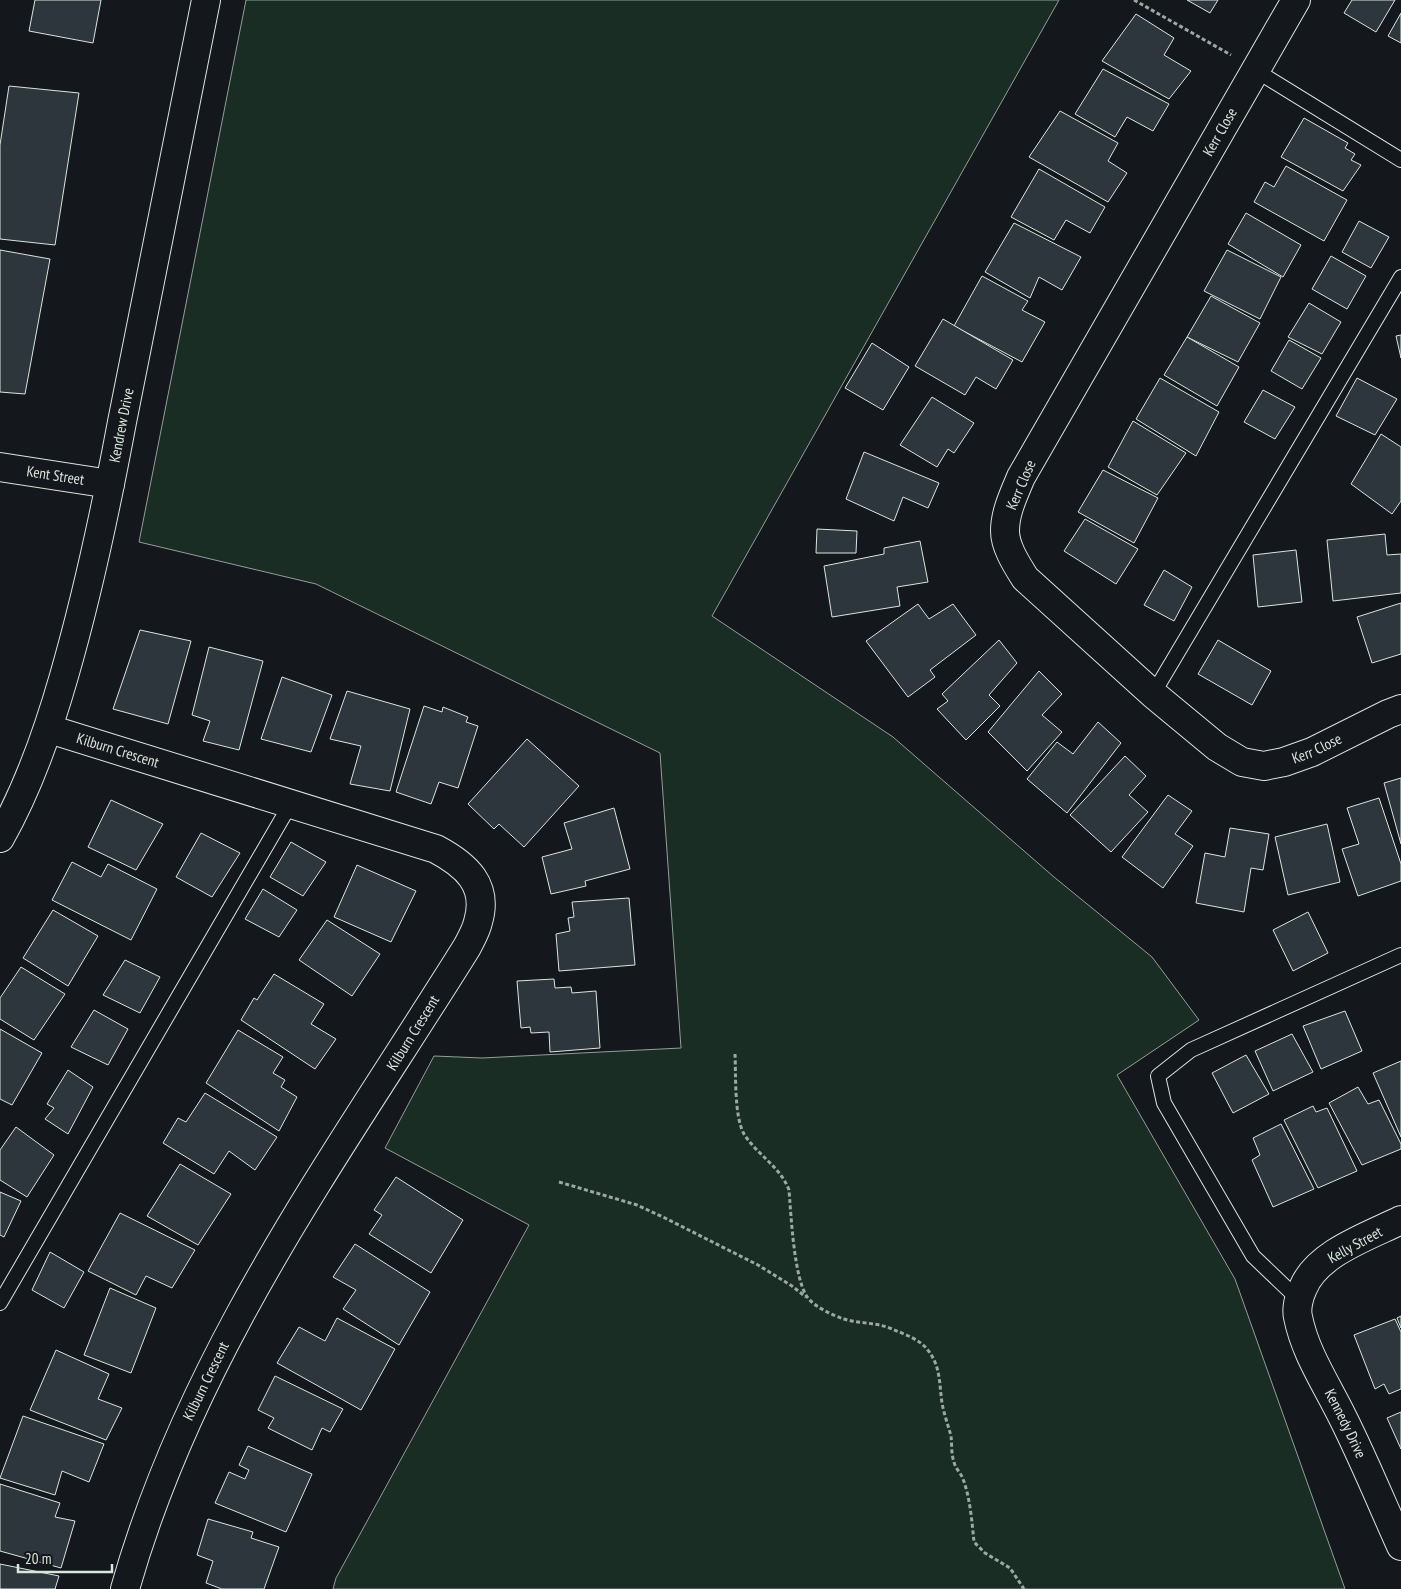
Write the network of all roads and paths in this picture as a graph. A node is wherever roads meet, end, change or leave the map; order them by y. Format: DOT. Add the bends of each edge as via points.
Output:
graph roads {
  1 [pos="206,0"];
  2 [pos="1134,0"];
  3 [pos="1296,0"];
  4 [pos="1245,63"];
  5 [pos="1401,160"];
  6 [pos="1401,277"];
  7 [pos="0,467"];
  8 [pos="110,484"];
  9 [pos="1153,694"];
  10 [pos="1401,709"];
  11 [pos="49,728"];
  12 [pos="290,805"];
  13 [pos="0,838"];
  14 [pos="1401,954"];
  15 [pos="735,1054"];
  16 [pos="559,1182"];
  17 [pos="1401,1220"];
  18 [pos="809,1300"];
  19 [pos="1299,1300"];
  20 [pos="0,1303"];
  21 [pos="1401,1546"];
  22 [pos="125,1589"];
  23 [pos="1024,1589"];
  1 -- 8 [label="street, Kendrew Drive"];
  2 -- 4 [label="path"];
  3 -- 4 [label="street, Kerr Close"];
  4 -- 5 [label="lane"];
  4 -- 9 [label="street, Kerr Close" via="1021,477 1010,504 1005,532 1011,555 1025,578"];
  6 -- 9 [label="lane"];
  7 -- 8 [label="street, Kent Street"];
  8 -- 11 [label="street, Kendrew Drive" via="79,625"];
  9 -- 10 [label="street, Kerr Close" via="1216,747 1242,762 1264,766 1312,752"];
  11 -- 12 [label="street, Kilburn Crescent"];
  11 -- 13 [label="street, Kendrew Drive"];
  12 -- 20 [label="lane"];
  12 -- 22 [label="street, Kilburn Crescent" via="436,849 455,860 478,887 481,906 478,923 467,947 252,1292 190,1411 166,1469"];
  14 -- 19 [label="lane" via="1191,1050 1158,1076 1164,1103 1253,1256"];
  15 -- 18 [label="path" via="740,1122 744,1133 779,1172 789,1190 795,1254"];
  16 -- 18 [label="path" via="637,1205 665,1218 758,1265"];
  17 -- 19 [label="street, Kelly Street" via="1325,1260 1312,1273"];
  18 -- 23 [label="path" via="843,1319 891,1328 928,1350 939,1372 954,1464 965,1485 974,1542 1010,1568"];
  19 -- 21 [label="street, Kennedy Drive" via="1297,1314 1309,1352 1344,1419"];
}
